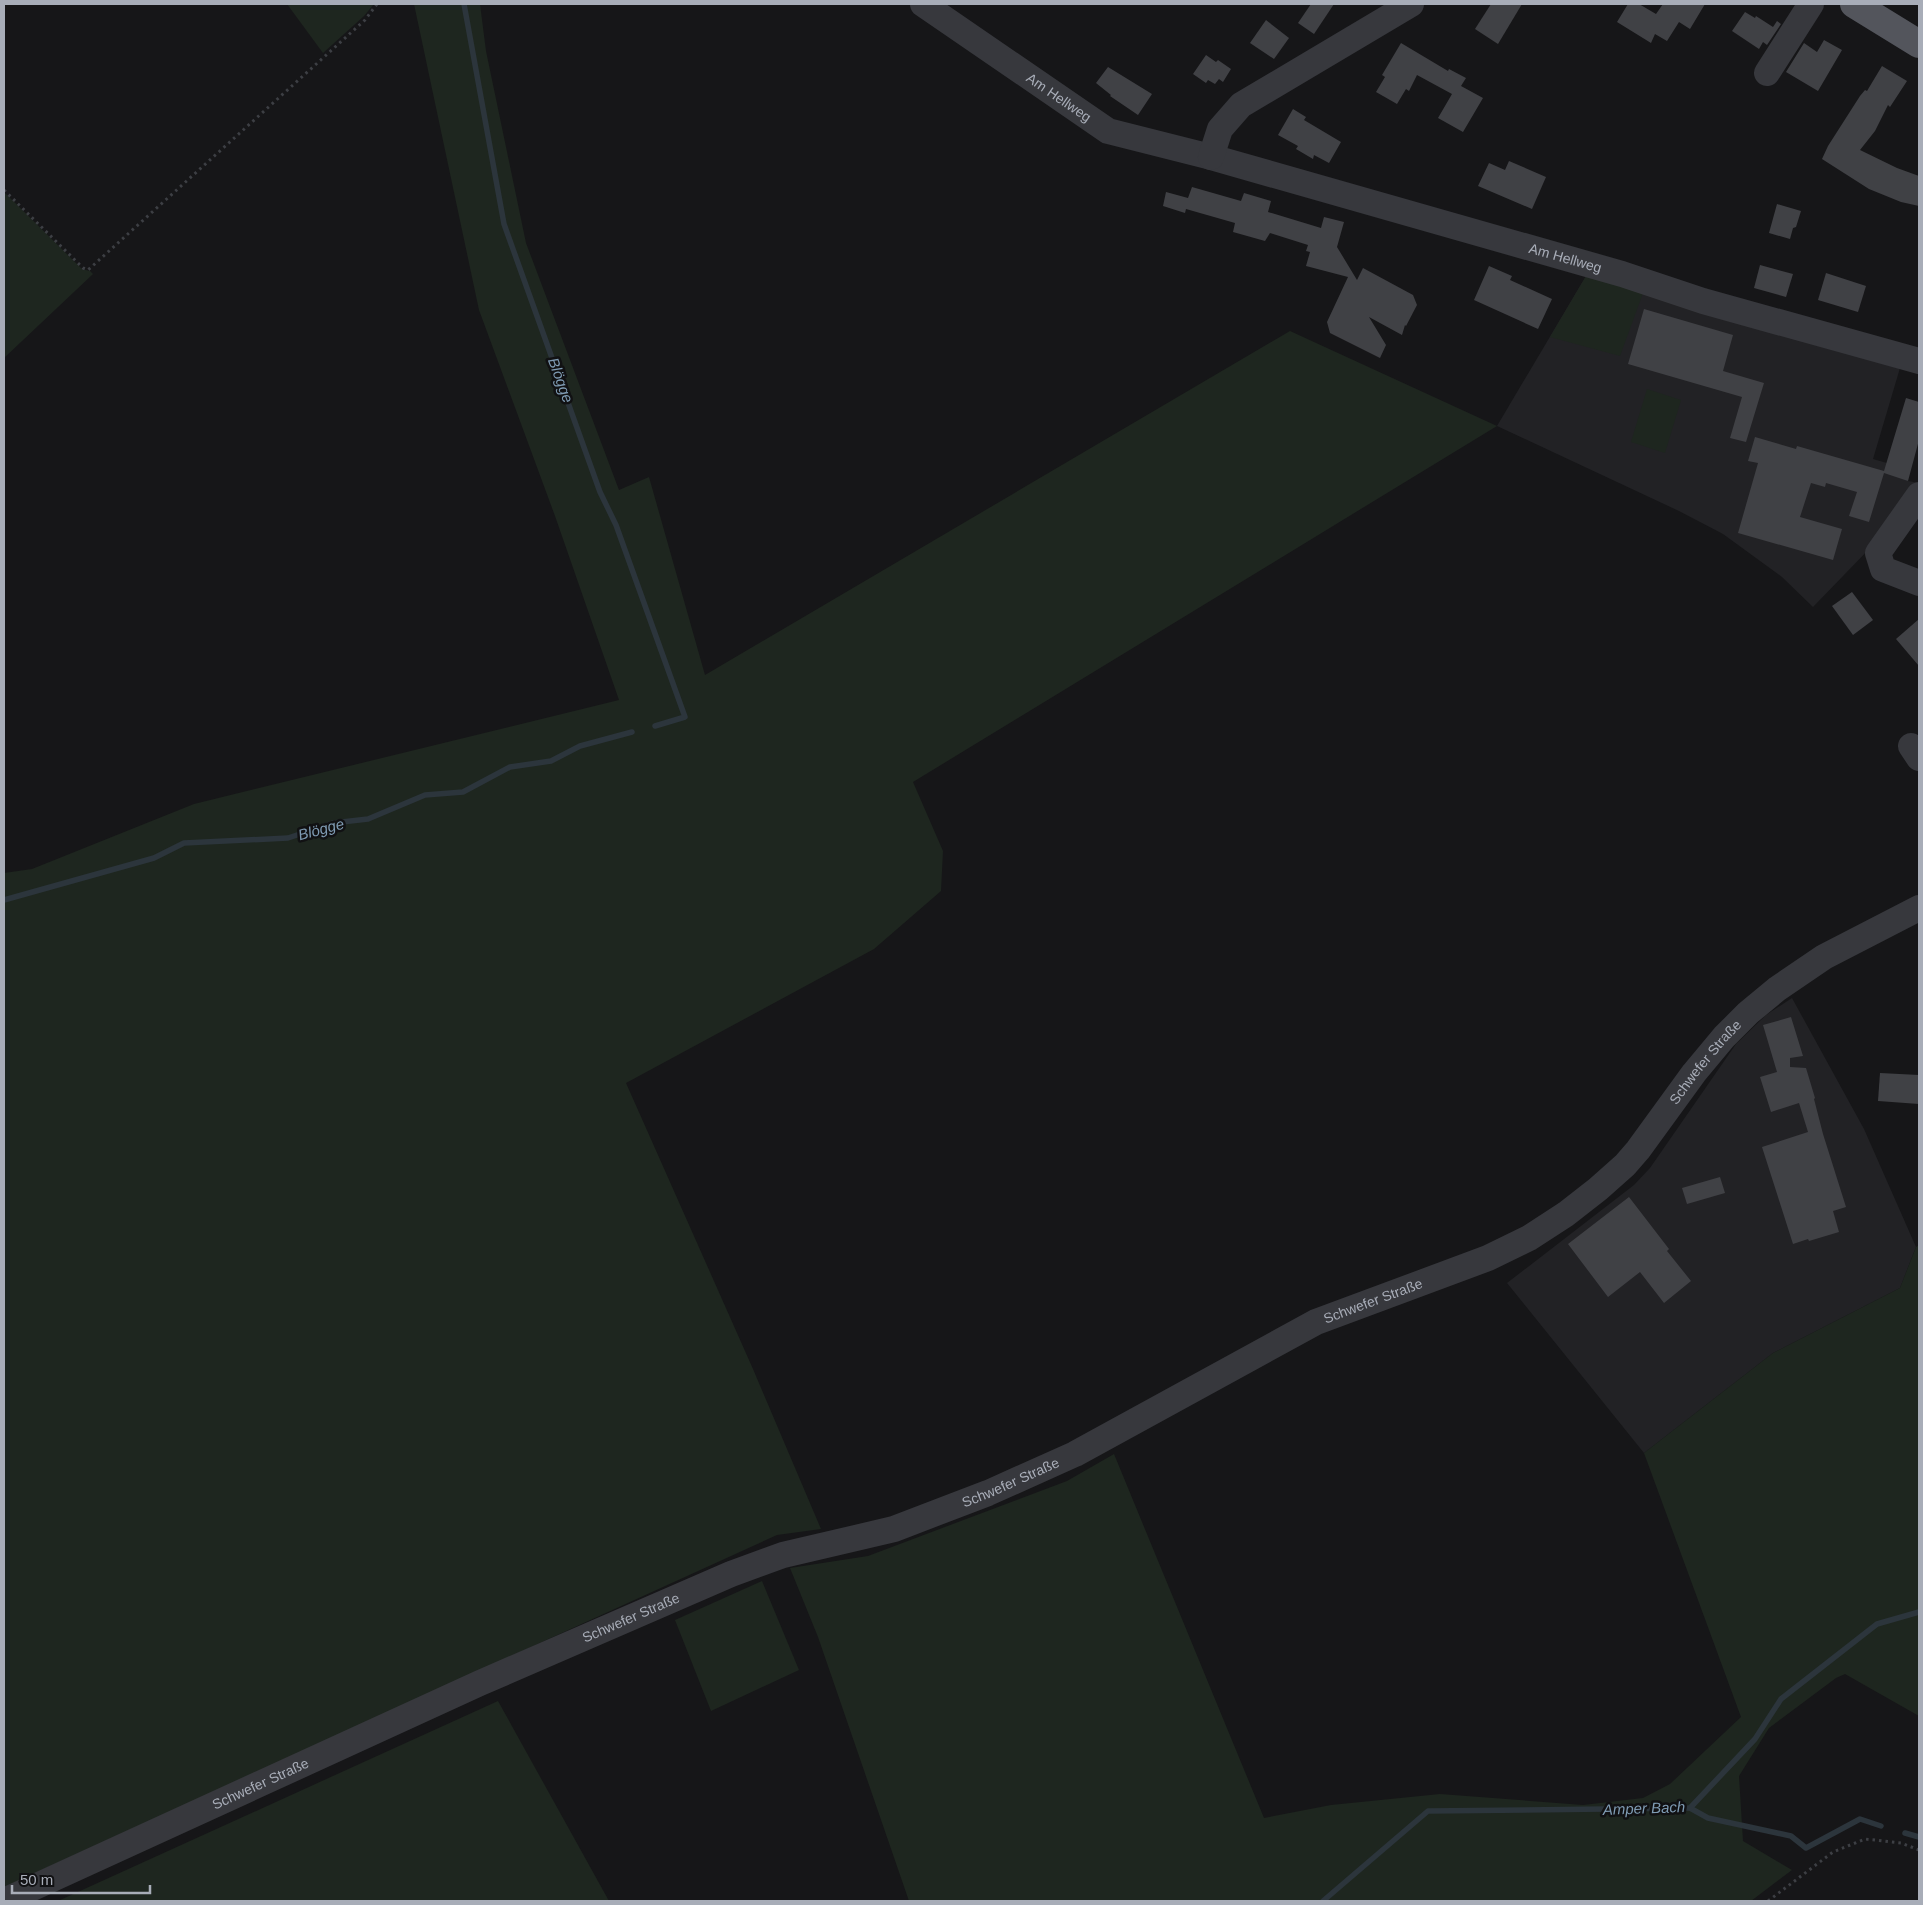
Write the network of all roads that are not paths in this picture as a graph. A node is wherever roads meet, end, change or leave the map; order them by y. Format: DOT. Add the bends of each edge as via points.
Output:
graph roads {
  1 [pos="923,4"];
  2 [pos="1410,4"];
  3 [pos="1811,4"];
  4 [pos="1854,4"];
  5 [pos="1919,44"];
  6 [pos="1767,73"];
  7 [pos="1211,156"];
  8 [pos="1919,361"];
  9 [pos="1919,495"];
  10 [pos="1919,583"];
  11 [pos="1919,908"];
  12 [pos="4,1901"];
  1 -- 7 [label="street, Am Hellweg" via="1108,131"];
  2 -- 7 [label="street" via="1241,105 1220,129"];
  3 -- 6 [label="street"];
  4 -- 5 [label="main road"];
  7 -- 8 [label="street, Am Hellweg"];
  9 -- 10 [label="street" via="1878,553 1883,569"];
  11 -- 12 [label="street, Schwefer Straße" via="1824,957 1777,989 1724,1038 1625,1165 1566,1214 1529,1238 1488,1258 1316,1322 1076,1454 988,1493 894,1529 783,1555 731,1574 480,1683"];
}
